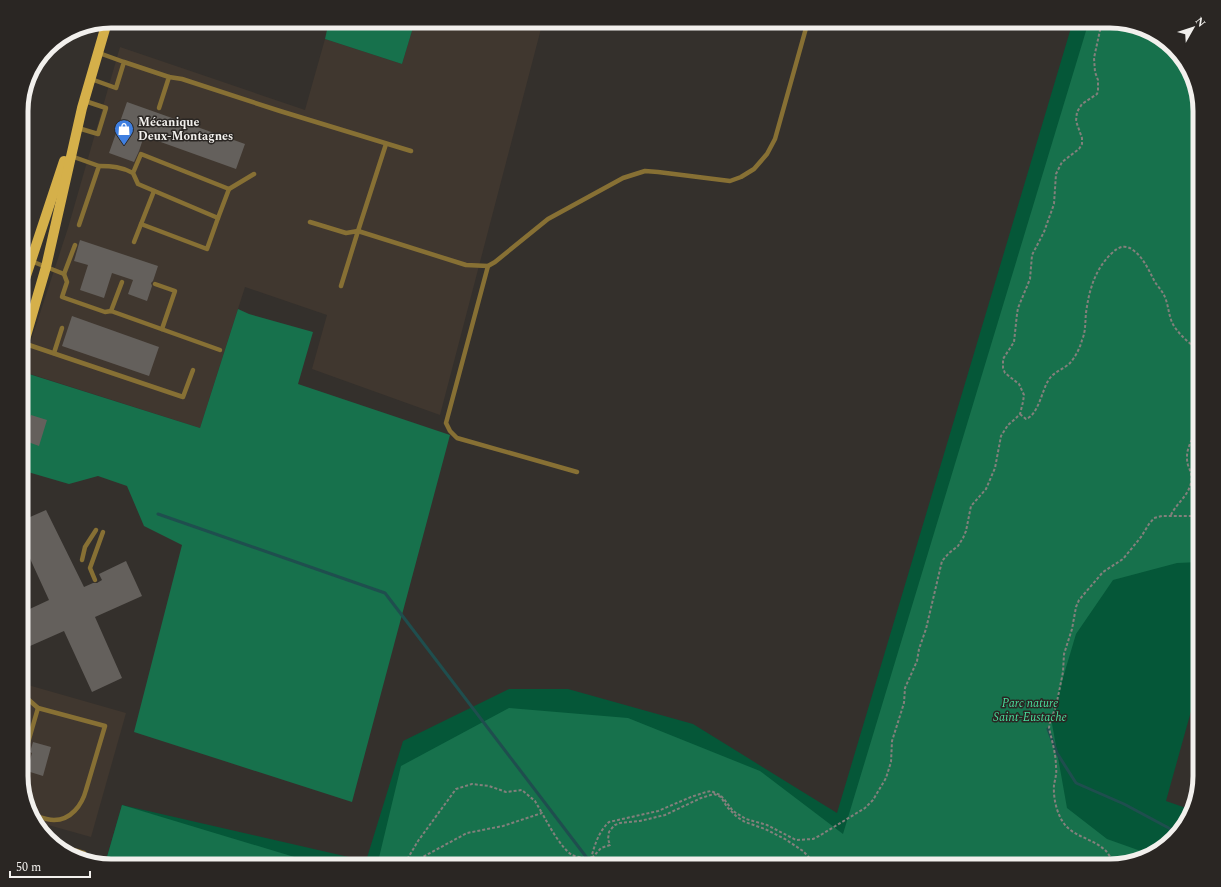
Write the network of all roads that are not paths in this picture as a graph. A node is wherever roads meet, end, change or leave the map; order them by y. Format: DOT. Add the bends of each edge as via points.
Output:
graph roads {
  1 [pos="106,28"];
  2 [pos="806,28"];
  3 [pos="99,53"];
  4 [pos="124,62"];
  5 [pos="169,77"];
  6 [pos="91,79"];
  7 [pos="84,105"];
  8 [pos="159,108"];
  9 [pos="77,128"];
  10 [pos="386,144"];
  11 [pos="411,151"];
  12 [pos="69,155"];
  13 [pos="99,166"];
  14 [pos="133,172"];
  15 [pos="254,174"];
  16 [pos="229,189"];
  17 [pos="154,191"];
  18 [pos="218,218"];
  19 [pos="310,222"];
  20 [pos="141,224"];
  21 [pos="79,225"];
  22 [pos="358,231"];
  23 [pos="134,242"];
  24 [pos="75,245"];
  25 [pos="31,261"];
  26 [pos="488,266"];
  27 [pos="46,267"];
  28 [pos="28,270"];
  29 [pos="64,274"];
  30 [pos="122,282"];
  31 [pos="155,284"];
  32 [pos="341,286"];
  33 [pos="111,311"];
  34 [pos="28,318"];
  35 [pos="62,328"];
  36 [pos="162,329"];
  37 [pos="28,347"];
  38 [pos="220,350"];
  39 [pos="54,353"];
  40 [pos="193,370"];
  41 [pos="578,472"];
  42 [pos="96,530"];
  43 [pos="103,532"];
  44 [pos="82,560"];
  45 [pos="95,580"];
  46 [pos="28,699"];
  47 [pos="38,708"];
  48 [pos="28,743"];
  49 [pos="39,816"];
  50 [pos="73,850"];
  51 [pos="84,855"];
  1 -- 3 [label="main road"];
  2 -- 26 [label="lane" via="775,139 767,154 754,169 730,181 645,171 623,178 548,219"];
  3 -- 4 [label="lane"];
  3 -- 6 [label="main road"];
  4 -- 5 [label="lane"];
  4 -- 6 [label="lane" via="116,88"];
  5 -- 8 [label="lane"];
  5 -- 10 [label="lane"];
  6 -- 7 [label="main road"];
  7 -- 9 [label="main road"];
  7 -- 9 [label="lane" via="106,108 98,134"];
  9 -- 12 [label="main road"];
  10 -- 11 [label="lane"];
  10 -- 22 [label="lane"];
  12 -- 13 [label="lane"];
  12 -- 25 [label="main road"];
  12 -- 27 [label="main road"];
  13 -- 14 [label="lane" via="115,166"];
  13 -- 21 [label="lane"];
  14 -- 16 [label="lane" via="141,154"];
  14 -- 17 [label="lane" via="138,184"];
  15 -- 16 [label="lane"];
  16 -- 18 [label="lane"];
  17 -- 18 [label="lane"];
  17 -- 20 [label="lane"];
  18 -- 20 [label="lane" via="207,249"];
  19 -- 22 [label="lane" via="346,234"];
  20 -- 23 [label="lane"];
  22 -- 26 [label="lane" via="466,265"];
  22 -- 32 [label="lane"];
  24 -- 29 [label="lane"];
  25 -- 27 [label="lane"];
  25 -- 28 [label="main road"];
  26 -- 41 [label="lane" via="446,423 457,438"];
  27 -- 29 [label="lane"];
  27 -- 34 [label="main road"];
  29 -- 33 [label="lane" via="67,282 62,296 105,312"];
  30 -- 33 [label="lane"];
  31 -- 36 [label="lane" via="175,291"];
  33 -- 36 [label="lane"];
  35 -- 39 [label="lane"];
  36 -- 38 [label="lane"];
  37 -- 39 [label="lane"];
  39 -- 40 [label="lane" via="183,397"];
  42 -- 44 [label="lane" via="85,547"];
  43 -- 45 [label="lane" via="90,568"];
  46 -- 47 [label="lane"];
  47 -- 48 [label="lane"];
  47 -- 49 [label="lane" via="105,726 84,799 79,807 61,819"];
  50 -- 51 [label="lane"];
}
